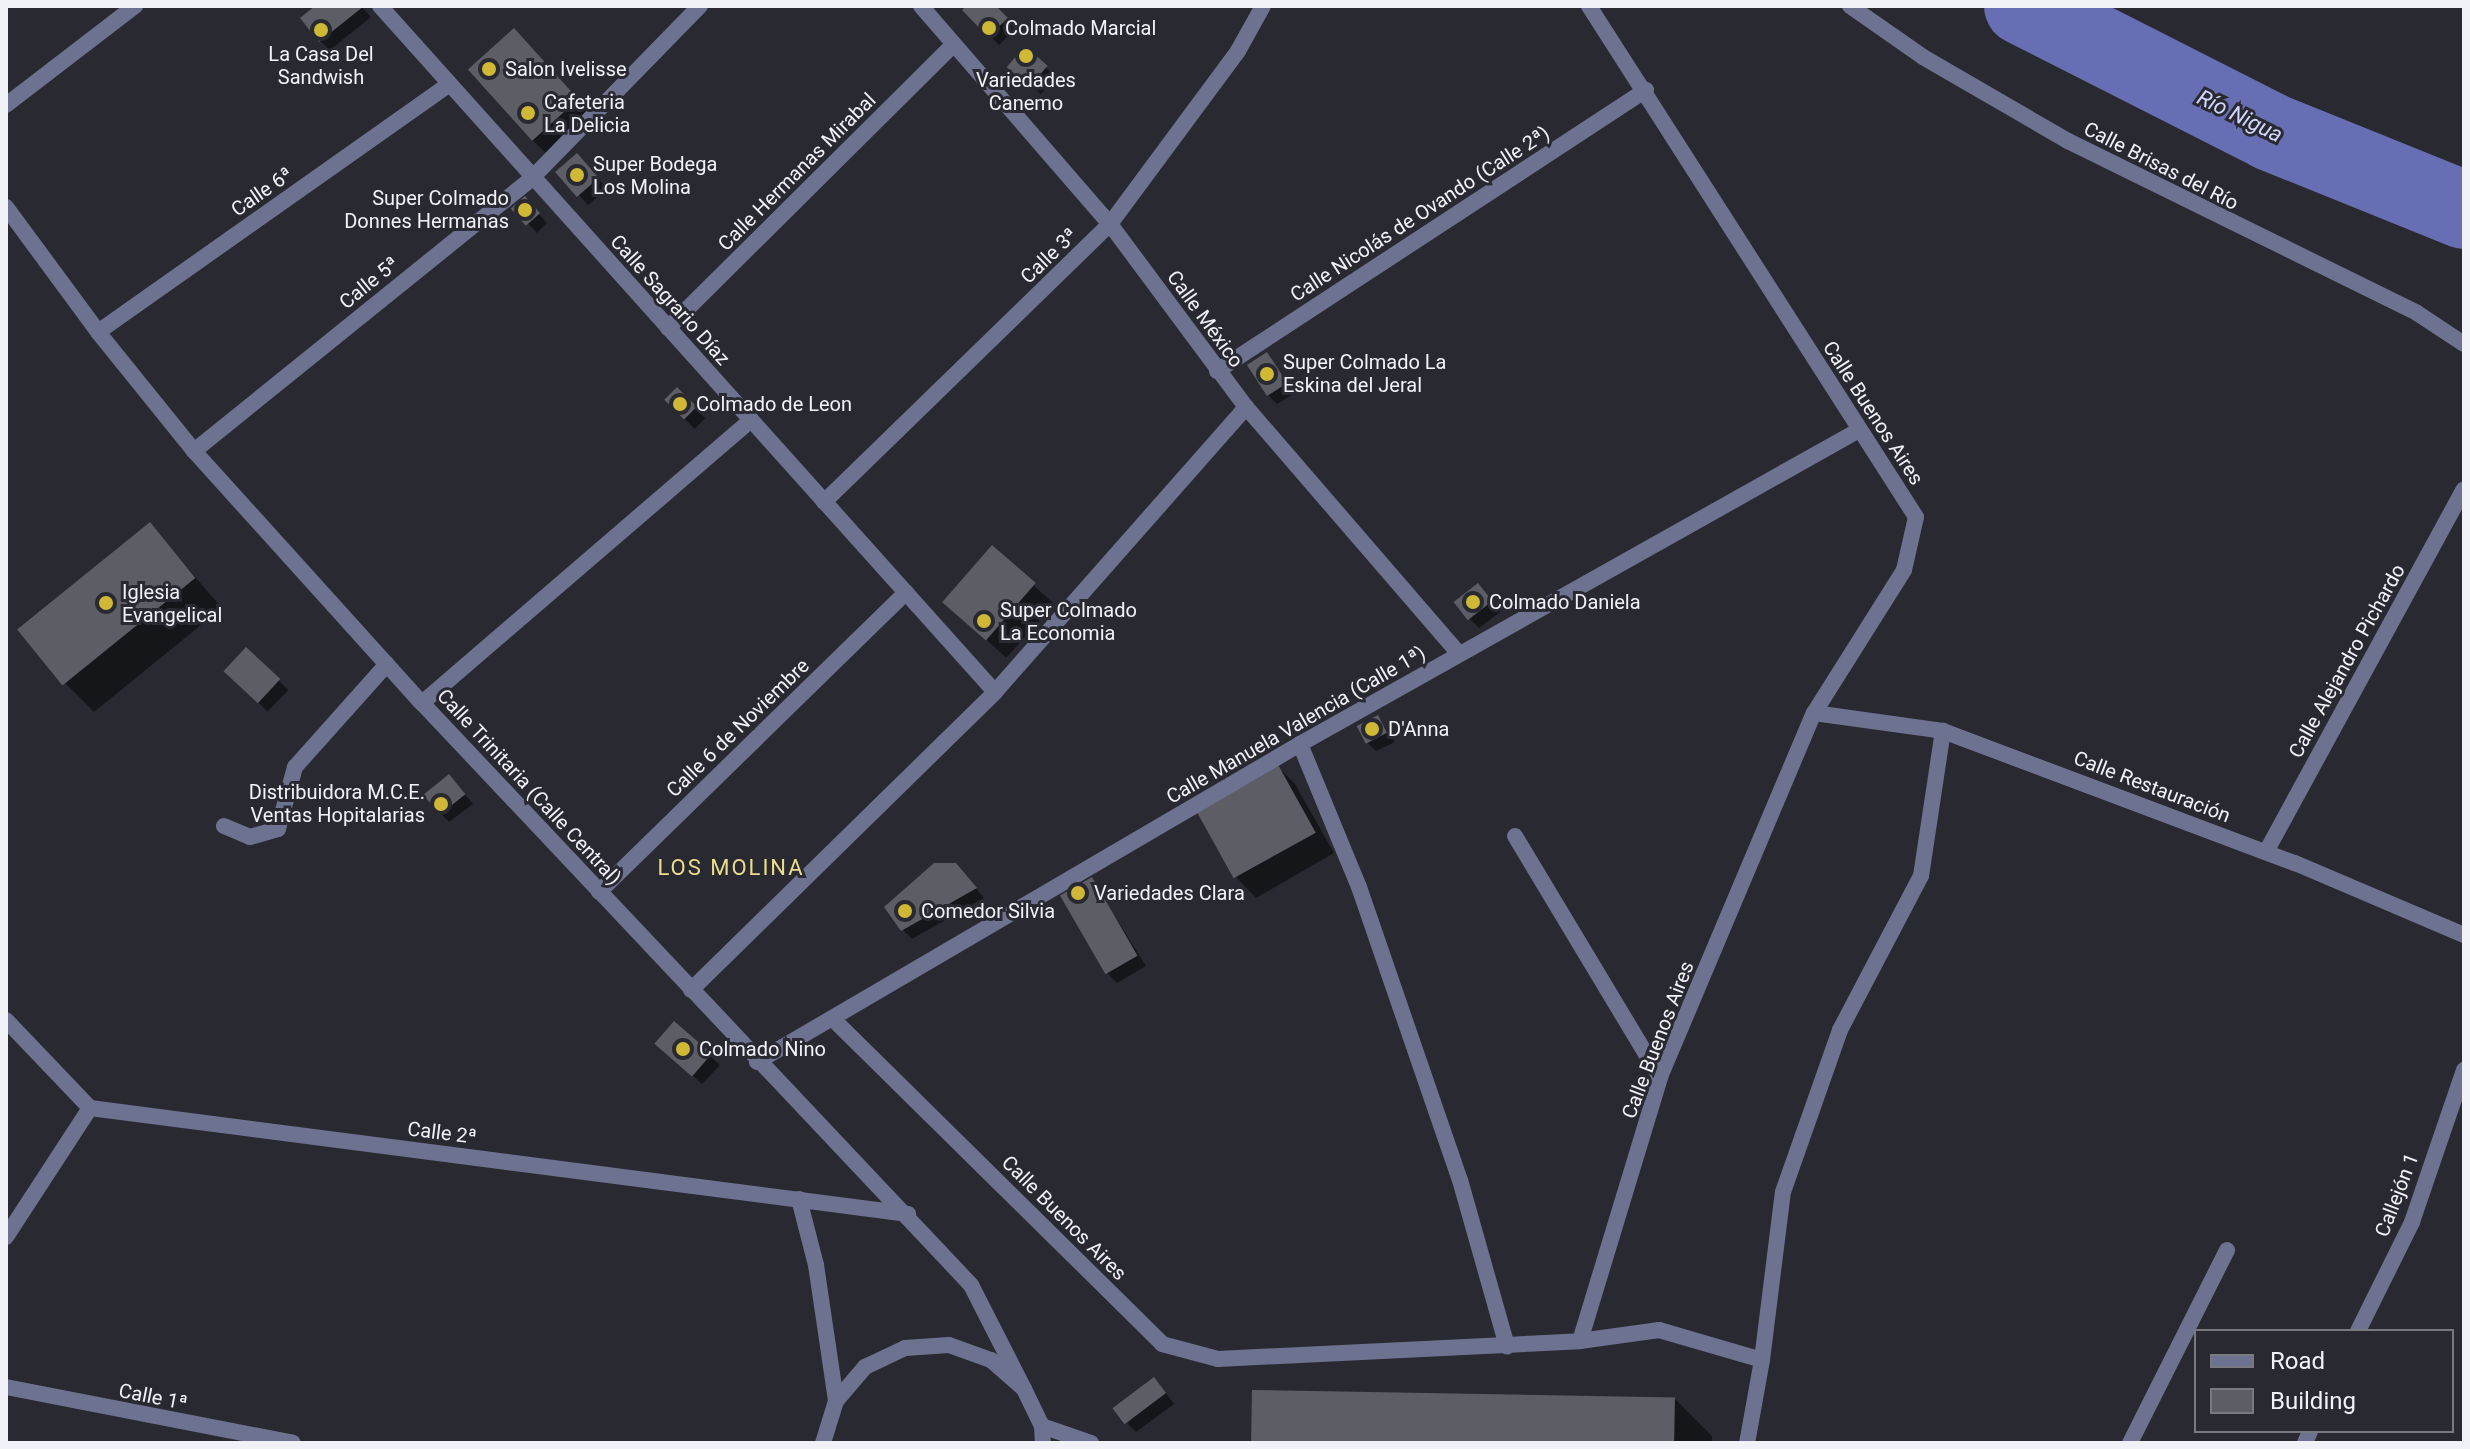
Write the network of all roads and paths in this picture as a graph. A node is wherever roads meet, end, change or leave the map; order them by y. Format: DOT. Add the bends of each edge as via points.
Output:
graph roads {
  1 [pos="135,6"];
  2 [pos="380,6"];
  3 [pos="700,6"];
  4 [pos="1263,6"];
  5 [pos="1589,6"];
  6 [pos="1850,6"];
  7 [pos="927,8"];
  8 [pos="953,45"];
  9 [pos="449,84"];
  10 [pos="1646,90"];
  11 [pos="6,105"];
  12 [pos="533,177"];
  13 [pos="6,207"];
  14 [pos="1110,224"];
  15 [pos="668,328"];
  16 [pos="98,332"];
  17 [pos="2464,344"];
  18 [pos="1217,371"];
  19 [pos="1246,407"];
  20 [pos="751,420"];
  21 [pos="1859,430"];
  22 [pos="194,451"];
  23 [pos="2464,489"];
  24 [pos="824,502"];
  25 [pos="906,592"];
  26 [pos="1459,654"];
  27 [pos="387,664"];
  28 [pos="995,692"];
  29 [pos="422,703"];
  30 [pos="1814,713"];
  31 [pos="1943,731"];
  32 [pos="1300,744"];
  33 [pos="224,826"];
  34 [pos="1515,836"];
  35 [pos="2266,852"];
  36 [pos="599,892"];
  37 [pos="2464,935"];
  38 [pos="691,990"];
  39 [pos="6,1020"];
  40 [pos="834,1020"];
  41 [pos="757,1062"];
  42 [pos="2464,1070"];
  43 [pos="1660,1077"];
  44 [pos="90,1108"];
  45 [pos="799,1199"];
  46 [pos="908,1214"];
  47 [pos="6,1237"];
  48 [pos="2227,1250"];
  49 [pos="2359,1329"];
  50 [pos="1580,1341"];
  51 [pos="1507,1346"];
  52 [pos="1762,1360"];
  53 [pos="6,1387"];
  54 [pos="1024,1389"];
  55 [pos="836,1401"];
  56 [pos="1042,1426"];
  57 [pos="293,1443"];
  58 [pos="823,1443"];
  59 [pos="1043,1443"];
  60 [pos="1091,1443"];
  61 [pos="1747,1443"];
  62 [pos="2130,1443"];
  1 -- 11 [label="street"];
  2 -- 9 [label="street, Calle Sagrario Díaz"];
  3 -- 12 [label="street, Calle 5ª"];
  4 -- 14 [label="street, Calle 3ª" via="1238,51"];
  5 -- 10 [label="street, Calle Buenos Aires"];
  6 -- 17 [label="street, Calle Brisas del Río" via="1923,57 2068,141 2417,313"];
  7 -- 8 [label="street, Calle México"];
  8 -- 14 [label="street, Calle México"];
  8 -- 15 [label="street, Calle Hermanas Mirabal"];
  9 -- 12 [label="street, Calle Sagrario Díaz"];
  9 -- 16 [label="street, Calle 6ª"];
  10 -- 18 [label="street, Calle Nicolás de Ovando (Calle 2ª)"];
  10 -- 21 [label="street, Calle Buenos Aires"];
  12 -- 15 [label="street, Calle Sagrario Díaz"];
  12 -- 22 [label="street, Calle 5ª"];
  13 -- 16 [label="street, Calle Trinitaria (Calle Central)"];
  14 -- 18 [label="street, Calle México"];
  14 -- 24 [label="street, Calle 3ª"];
  15 -- 20 [label="street, Calle Sagrario Díaz"];
  16 -- 22 [label="street, Calle Trinitaria (Calle Central)"];
  18 -- 19 [label="street, Calle México"];
  19 -- 26 [label="street, Calle México"];
  19 -- 28 [label="street"];
  20 -- 24 [label="street, Calle Sagrario Díaz"];
  20 -- 29 [label="street"];
  21 -- 26 [label="street, Calle Manuela Valencia (Calle 1ª)"];
  21 -- 30 [label="street, Calle Buenos Aires" via="1916,517 1904,570"];
  22 -- 27 [label="street, Calle Trinitaria (Calle Central)"];
  23 -- 35 [label="street, Calle Alejandro Pichardo"];
  24 -- 25 [label="street, Calle Sagrario Díaz"];
  25 -- 28 [label="street, Calle Sagrario Díaz"];
  25 -- 36 [label="street, Calle 6 de Noviembre"];
  26 -- 32 [label="street, Calle Manuela Valencia (Calle 1ª)"];
  27 -- 29 [label="street, Calle Trinitaria (Calle Central)"];
  27 -- 33 [label="street" via="295,767 278,829 250,837"];
  28 -- 38 [label="street"];
  29 -- 36 [label="street, Calle Trinitaria (Calle Central)"];
  30 -- 31 [label="street, Calle Restauración"];
  30 -- 43 [label="street, Calle Buenos Aires"];
  31 -- 35 [label="street, Calle Restauración"];
  31 -- 52 [label="street" via="1921,876 1840,1030 1783,1192"];
  32 -- 40 [label="street, Calle Manuela Valencia (Calle 1ª)"];
  32 -- 51 [label="street" via="1359,887 1460,1180"];
  34 -- 43 [label="street"];
  35 -- 37 [label="street, Calle Restauración"];
  36 -- 38 [label="street, Calle Trinitaria (Calle Central)"];
  38 -- 41 [label="street, Calle Trinitaria (Calle Central)"];
  39 -- 44 [label="street"];
  40 -- 41 [label="street, Calle Manuela Valencia (Calle 1ª)"];
  40 -- 51 [label="street, Calle Buenos Aires" via="1162,1344 1218,1359"];
  41 -- 46 [label="street, Calle Trinitaria (Calle Central)"];
  42 -- 49 [label="street, Callejón 1" via="2412,1222"];
  43 -- 50 [label="street, Calle Buenos Aires"];
  44 -- 45 [label="street, Calle 2ª"];
  44 -- 47 [label="street"];
  45 -- 46 [label="street, Calle 2ª"];
  45 -- 55 [label="street" via="816,1265"];
  46 -- 54 [label="street, Calle Trinitaria (Calle Central)" via="971,1285"];
  48 -- 62 [label="street"];
  50 -- 51 [label="street, Calle Buenos Aires"];
  50 -- 52 [label="street" via="1659,1330"];
  52 -- 61 [label="street"];
  53 -- 57 [label="street, Calle 1ª"];
  54 -- 55 [label="street" via="991,1360 949,1345 905,1348 865,1367"];
  54 -- 56 [label="street, Calle Trinitaria (Calle Central)"];
  55 -- 58 [label="street"];
  56 -- 59 [label="street"];
  56 -- 60 [label="street"];
}
